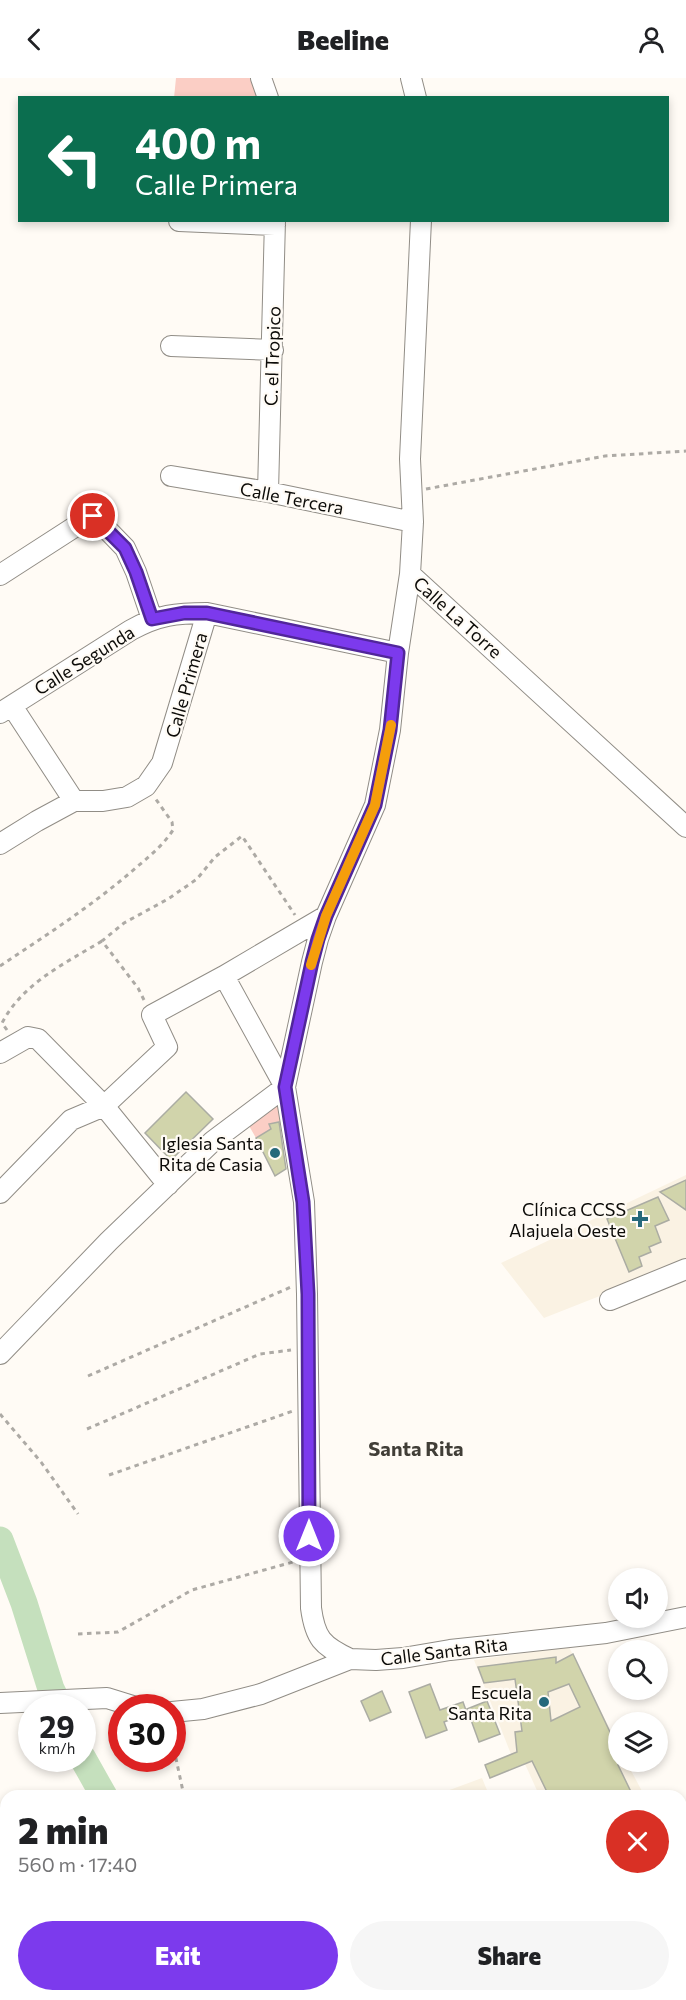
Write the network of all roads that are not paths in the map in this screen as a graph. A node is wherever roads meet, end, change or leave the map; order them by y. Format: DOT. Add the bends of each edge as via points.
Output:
graph roads {
  1 [pos="261,78"];
  2 [pos="411,78"];
  3 [pos="267,96"];
  4 [pos="416,96"];
  5 [pos="227,222"];
  6 [pos="421,222"];
  7 [pos="275,223"];
  8 [pos="171,346"];
  9 [pos="273,350"];
  10 [pos="171,476"];
  11 [pos="268,492"];
  12 [pos="414,522"];
  13 [pos="410,574"];
  14 [pos="0,575"];
  15 [pos="207,613"];
  16 [pos="152,619"];
  17 [pos="398,653"];
  18 [pos="6,710"];
  19 [pos="74,801"];
  20 [pos="686,827"];
  21 [pos="0,844"];
  22 [pos="326,916"];
  23 [pos="224,976"];
  24 [pos="0,1053"];
  25 [pos="285,1087"];
  26 [pos="104,1106"];
  27 [pos="168,1185"];
  28 [pos="0,1193"];
  29 [pos="686,1269"];
  30 [pos="610,1300"];
  31 [pos="2,1350"];
  32 [pos="686,1617"];
  33 [pos="350,1659"];
  34 [pos="108,1698"];
  35 [pos="9,1703"];
  36 [pos="186,1711"];
  1 -- 3 [label="street"];
  2 -- 4 [label="street"];
  5 -- 7 [label="street"];
  6 -- 12 [label="street, Calle La Torre" via="410,459"];
  7 -- 9 [label="street, C. el Tropico"];
  8 -- 9 [label="street"];
  9 -- 11 [label="street, C. el Tropico"];
  10 -- 11 [label="street, Calle Tercera"];
  11 -- 12 [label="street, Calle Tercera"];
  12 -- 13 [label="street, Calle La Torre"];
  13 -- 17 [label="street"];
  13 -- 20 [label="street, Calle La Torre"];
  14 -- 16 [label="street" via="93,516 125,548"];
  15 -- 16 [label="street, Calle Segunda"];
  15 -- 17 [label="street, Calle Primera"];
  15 -- 19 [label="street, Calle Primera" via="162,764 146,786 127,797"];
  16 -- 18 [label="street, Calle Segunda"];
  17 -- 22 [label="street" via="390,730 375,805"];
  18 -- 19 [label="street"];
  19 -- 21 [label="street"];
  22 -- 23 [label="street"];
  22 -- 25 [label="street"];
  23 -- 25 [label="street"];
  23 -- 26 [label="street" via="152,1015 167,1047"];
  24 -- 26 [label="street" via="28,1037 38,1039"];
  25 -- 27 [label="street" via="213,1141"];
  25 -- 33 [label="street" via="303,1202 307,1280 311,1608 315,1632 321,1641"];
  26 -- 27 [label="street"];
  26 -- 28 [label="street" via="70,1120"];
  27 -- 31 [label="street"];
  29 -- 30 [label="street"];
  32 -- 33 [label="street, Calle Santa Rita" via="606,1633 403,1658"];
  33 -- 36 [label="street, Calle Santa Rita" via="261,1694"];
  34 -- 35 [label="street"];
}
